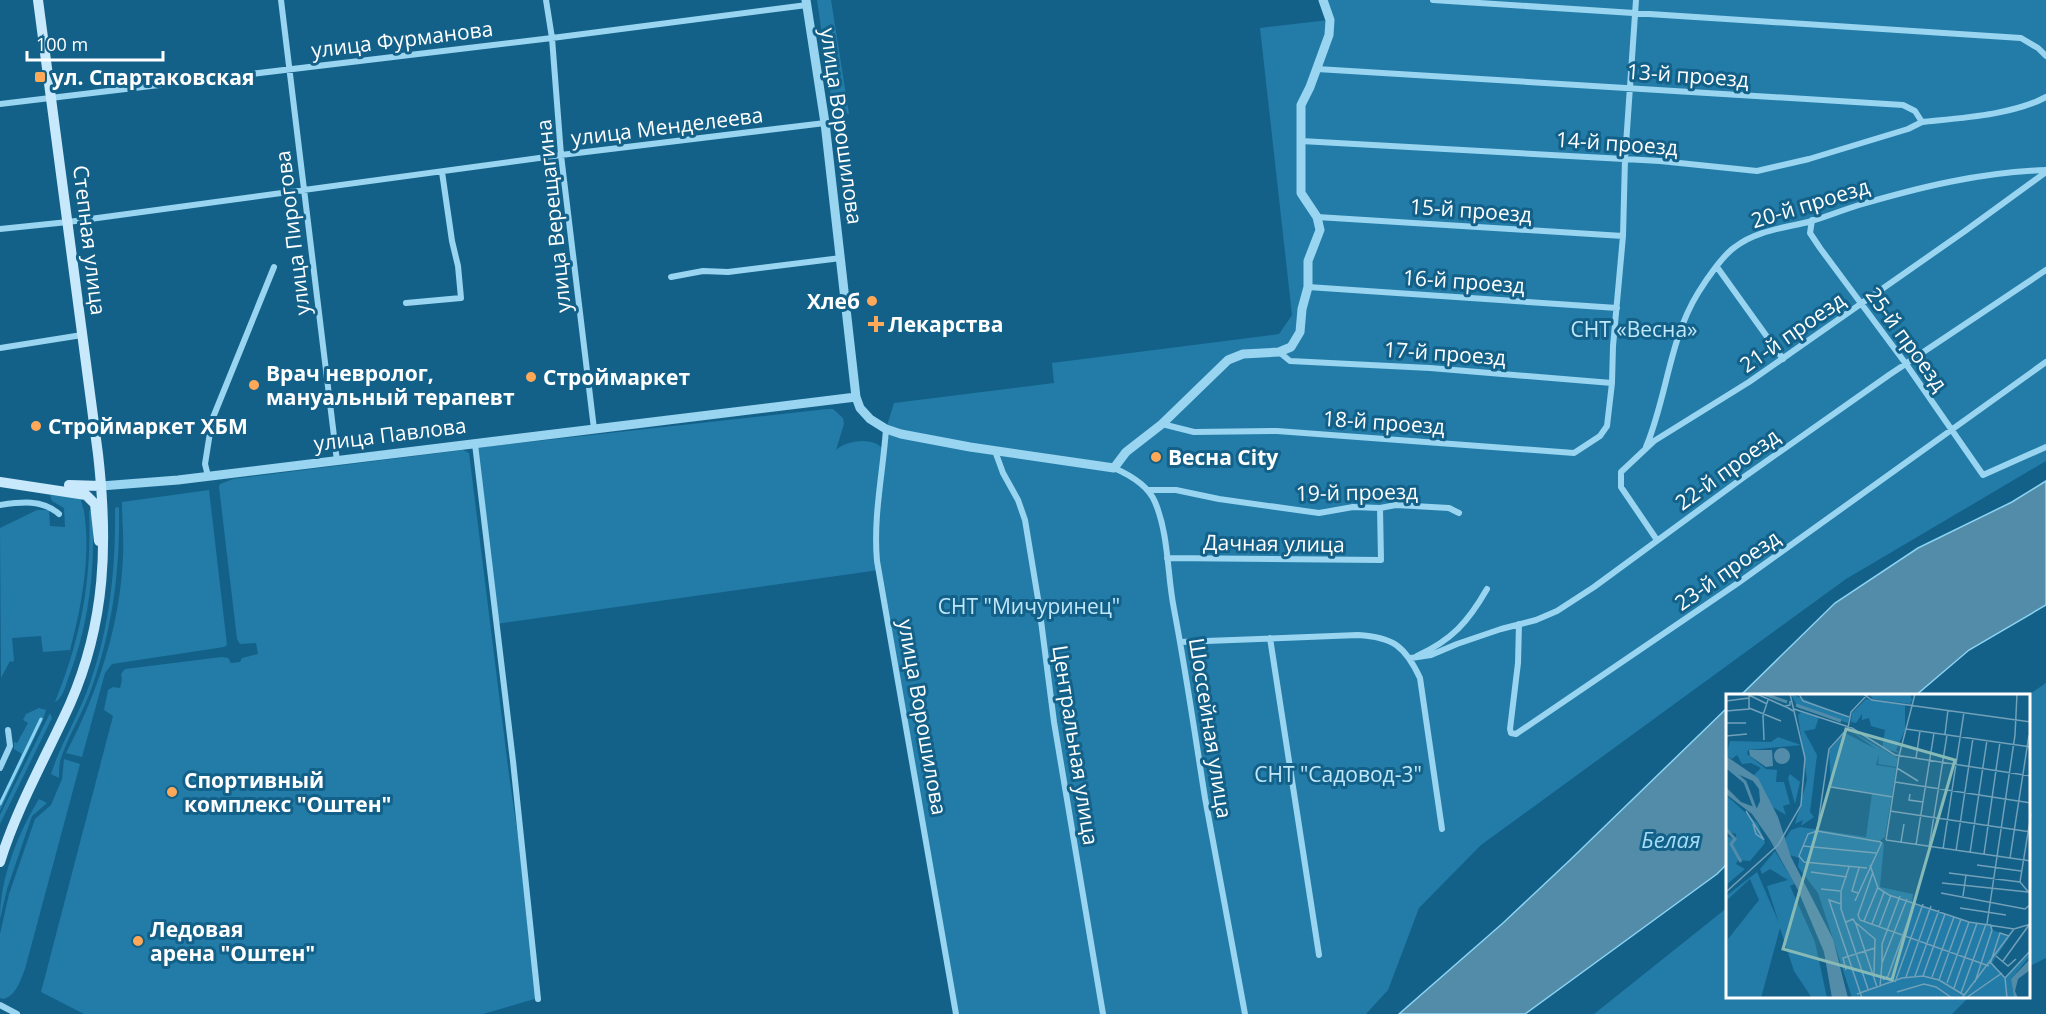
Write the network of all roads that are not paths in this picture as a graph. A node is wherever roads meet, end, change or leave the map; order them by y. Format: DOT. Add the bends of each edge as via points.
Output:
graph roads {
  1 [pos="38,0"];
  2 [pos="281,0"];
  3 [pos="546,0"];
  4 [pos="1323,0"];
  5 [pos="1433,0"];
  6 [pos="1636,0"];
  7 [pos="807,2"];
  8 [pos="1635,12"];
  9 [pos="552,38"];
  10 [pos="2046,56"];
  11 [pos="290,69"];
  12 [pos="1317,69"];
  13 [pos="1631,87"];
  14 [pos="51,97"];
  15 [pos="2046,97"];
  16 [pos="0,104"];
  17 [pos="1922,122"];
  18 [pos="825,123"];
  19 [pos="1301,141"];
  20 [pos="561,155"];
  21 [pos="1625,159"];
  22 [pos="2046,171"];
  23 [pos="442,172"];
  24 [pos="303,191"];
  25 [pos="1317,217"];
  26 [pos="1812,220"];
  27 [pos="68,222"];
  28 [pos="0,229"];
  29 [pos="1623,236"];
  30 [pos="841,258"];
  31 [pos="274,267"];
  32 [pos="1718,267"];
  33 [pos="2046,270"];
  34 [pos="671,277"];
  35 [pos="1308,287"];
  36 [pos="406,303"];
  37 [pos="1861,304"];
  38 [pos="1617,308"];
  39 [pos="82,335"];
  40 [pos="0,348"];
  41 [pos="1279,352"];
  42 [pos="1783,358"];
  43 [pos="2046,362"];
  44 [pos="1905,364"];
  45 [pos="1612,383"];
  46 [pos="856,397"];
  47 [pos="1162,424"];
  48 [pos="594,429"];
  49 [pos="886,429"];
  50 [pos="1951,429"];
  51 [pos="475,444"];
  52 [pos="2046,447"];
  53 [pos="1646,449"];
  54 [pos="995,451"];
  55 [pos="338,461"];
  56 [pos="1114,468"];
  57 [pos="208,476"];
  58 [pos="0,482"];
  59 [pos="101,486"];
  60 [pos="1149,490"];
  61 [pos="0,505"];
  62 [pos="1380,508"];
  63 [pos="1459,513"];
  64 [pos="59,514"];
  65 [pos="1657,540"];
  66 [pos="1167,558"];
  67 [pos="104,565"];
  68 [pos="1487,589"];
  69 [pos="1519,624"];
  70 [pos="1270,638"];
  71 [pos="1180,642"];
  72 [pos="1411,658"];
  73 [pos="8,730"];
  74 [pos="0,768"];
  75 [pos="1442,829"];
  76 [pos="0,862"];
  77 [pos="1318,955"];
  78 [pos="538,999"];
  79 [pos="0,1005"];
  80 [pos="954,1013"];
  81 [pos="17,1014"];
  82 [pos="1103,1014"];
  83 [pos="1245,1014"];
  1 -- 14 [label="main road, Степная улица"];
  2 -- 11 [label="street, улица Пирогова"];
  3 -- 9 [label="street, улица Верещагина"];
  4 -- 12 [label="street" via="1330,20 1329,35"];
  5 -- 8 [label="street"];
  6 -- 8 [label="street"];
  7 -- 9 [label="street, улица Фурманова"];
  7 -- 18 [label="street, улица Ворошилова"];
  8 -- 10 [label="street" via="2021,38"];
  8 -- 13 [label="street"];
  9 -- 11 [label="street, улица Фурманова"];
  9 -- 20 [label="street, улица Верещагина"];
  11 -- 14 [label="street, улица Фурманова"];
  11 -- 24 [label="street, улица Пирогова"];
  12 -- 13 [label="street, 13-й проезд"];
  12 -- 19 [label="street" via="1301,105"];
  13 -- 17 [label="street, 13-й проезд" via="1903,105 1916,111"];
  13 -- 21 [label="street"];
  14 -- 16 [label="street, улица Фурманова"];
  14 -- 27 [label="main road, Степная улица"];
  15 -- 17 [label="street" via="2001,111"];
  17 -- 21 [label="street, 14-й проезд" via="1901,132 1757,171"];
  18 -- 20 [label="street, улица Менделеева"];
  18 -- 30 [label="street, улица Ворошилова"];
  19 -- 21 [label="street, 14-й проезд"];
  19 -- 25 [label="street" via="1301,193"];
  20 -- 23 [label="street, улица Менделеева"];
  20 -- 48 [label="street, улица Верещагина"];
  21 -- 29 [label="street"];
  22 -- 26 [label="street, 20-й проезд" via="1953,180"];
  22 -- 37 [label="street, 21-й проезд"];
  23 -- 24 [label="street, улица Менделеева"];
  23 -- 36 [label="street" via="461,298"];
  24 -- 27 [label="street, улица Менделеева"];
  24 -- 55 [label="street, улица Пирогова"];
  25 -- 29 [label="street, 15-й проезд"];
  25 -- 35 [label="street" via="1320,230 1308,261"];
  26 -- 32 [label="street, 20-й проезд" via="1750,237 1733,248"];
  26 -- 37 [label="street, 25-й проезд" via="1810,233"];
  27 -- 28 [label="street, улица Менделеева"];
  27 -- 39 [label="main road, Степная улица"];
  29 -- 38 [label="street"];
  30 -- 34 [label="street" via="728,272 703,270"];
  30 -- 46 [label="street, улица Ворошилова"];
  31 -- 57 [label="street, улица Пирогова" via="212,420 205,464"];
  32 -- 42 [label="street"];
  32 -- 53 [label="street, 20-й проезд" via="1684,318"];
  33 -- 44 [label="street, 22-й проезд"];
  35 -- 38 [label="street, 16-й проезд"];
  35 -- 41 [label="street" via="1300,332 1291,347"];
  37 -- 42 [label="street, 21-й проезд"];
  37 -- 44 [label="street, 25-й проезд"];
  38 -- 45 [label="street"];
  39 -- 40 [label="street"];
  39 -- 59 [label="main road, Степная улица"];
  41 -- 45 [label="street, 17-й проезд" via="1290,361"];
  41 -- 47 [label="street" via="1243,354 1228,360"];
  42 -- 53 [label="street, 21-й проезд"];
  43 -- 50 [label="street, 23-й проезд"];
  44 -- 50 [label="street, 25-й проезд"];
  44 -- 65 [label="street, 22-й проезд"];
  45 -- 47 [label="street, 18-й проезд" via="1607,426 1600,436 1574,453 1278,431 1194,432"];
  46 -- 48 [label="street, улица Павлова"];
  46 -- 49 [label="street" via="865,414"];
  47 -- 56 [label="street" via="1126,452"];
  48 -- 51 [label="street, улица Павлова"];
  49 -- 54 [label="street"];
  49 -- 80 [label="street, улица Ворошилова" via="876,510 877,561"];
  50 -- 52 [label="street, 25-й проезд" via="1983,475"];
  50 -- 69 [label="street, 23-й проезд" via="1738,583 1516,734 1510,729"];
  51 -- 55 [label="street, улица Павлова"];
  51 -- 78 [label="street"];
  53 -- 65 [label="street, 21-й проезд" via="1621,472 1621,487"];
  54 -- 56 [label="street"];
  54 -- 82 [label="street, Центральная улица" via="1025,520 1055,733"];
  55 -- 57 [label="street, улица Павлова"];
  56 -- 60 [label="street"];
  57 -- 59 [label="street, улица Павлова"];
  58 -- 59 [label="main road, улица Павлова"];
  58 -- 67 [label="main road" via="89,496 95,504"];
  59 -- 67 [label="main road, Степная улица"];
  60 -- 62 [label="street, 19-й проезд" via="1176,490 1219,500 1319,513 1353,507"];
  60 -- 66 [label="street, Шоссейная улица" via="1161,520"];
  61 -- 64 [label="street" via="35,502 50,506"];
  62 -- 63 [label="street, 19-й проезд" via="1409,505 1449,508"];
  62 -- 66 [label="street, Дачная улица" via="1381,560"];
  65 -- 69 [label="street, 22-й проезд" via="1557,611"];
  66 -- 71 [label="street, Шоссейная улица"];
  67 -- 76 [label="main road" via="86,663 20,808"];
  68 -- 72 [label="street" via="1466,623 1454,634"];
  69 -- 72 [label="street, 22-й проезд" via="1431,655"];
  70 -- 71 [label="street"];
  70 -- 72 [label="street" via="1378,636 1401,646"];
  70 -- 77 [label="street"];
  71 -- 83 [label="street, Шоссейная улица"];
  72 -- 75 [label="street" via="1425,703"];
  73 -- 74 [label="street" via="10,746"];
  79 -- 81 [label="street"];
}
